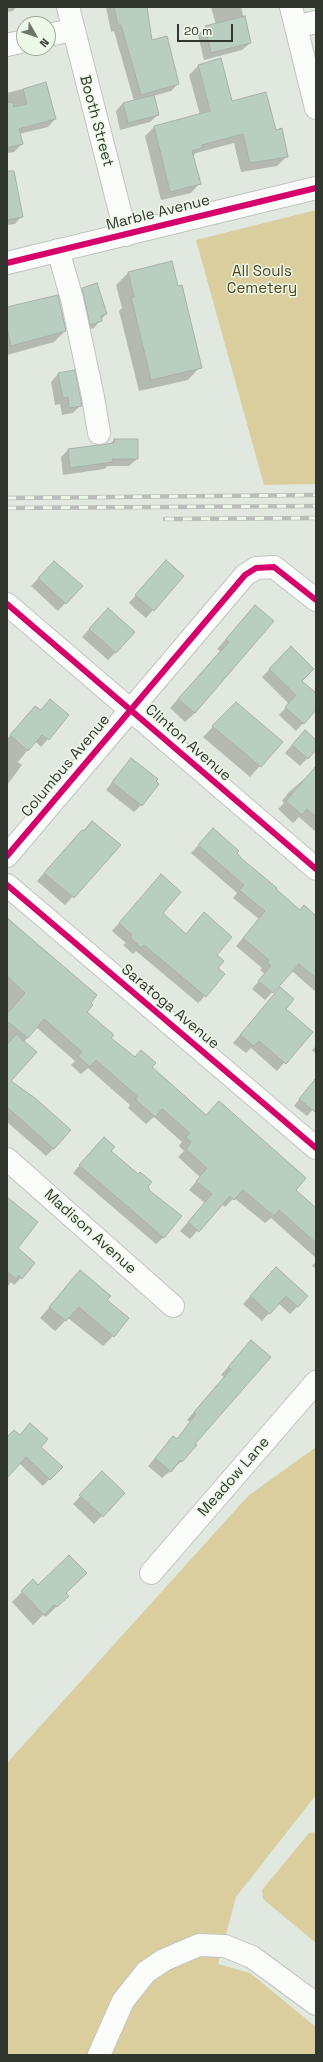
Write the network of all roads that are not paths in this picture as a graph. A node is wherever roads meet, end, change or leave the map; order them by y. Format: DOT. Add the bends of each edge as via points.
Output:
graph roads {
  1 [pos="68,7"];
  2 [pos="301,19"];
  3 [pos="73,30"];
  4 [pos="56,34"];
  5 [pos="316,108"];
  6 [pos="316,188"];
  7 [pos="126,235"];
  8 [pos="58,250"];
  9 [pos="7,263"];
  10 [pos="99,433"];
  11 [pos="316,600"];
  12 [pos="7,604"];
  13 [pos="130,710"];
  14 [pos="7,856"];
  15 [pos="316,869"];
  16 [pos="7,885"];
  17 [pos="316,1148"];
  18 [pos="7,1159"];
  19 [pos="173,1306"];
  20 [pos="316,1382"];
  21 [pos="151,1573"];
  22 [pos="316,2004"];
  23 [pos="99,2055"];
  1 -- 3 [label="street, Booth Street"];
  2 -- 5 [label="street"];
  3 -- 4 [label="street"];
  3 -- 7 [label="street, Booth Street"];
  6 -- 7 [label="street, Marble Avenue"];
  7 -- 8 [label="street, Marble Avenue"];
  8 -- 9 [label="street, Marble Avenue"];
  8 -- 10 [label="street" via="72,299"];
  11 -- 13 [label="street, Columbus Avenue" via="274,567 256,568 245,575"];
  12 -- 13 [label="street, Clinton Avenue"];
  13 -- 14 [label="street, Columbus Avenue"];
  13 -- 15 [label="street, Clinton Avenue"];
  16 -- 17 [label="street, Saratoga Avenue"];
  18 -- 19 [label="street, Madison Avenue"];
  20 -- 21 [label="street, Meadow Lane"];
  22 -- 23 [label="street" via="252,1957 225,1946 199,1945 164,1960 146,1972 123,2001"];
}
